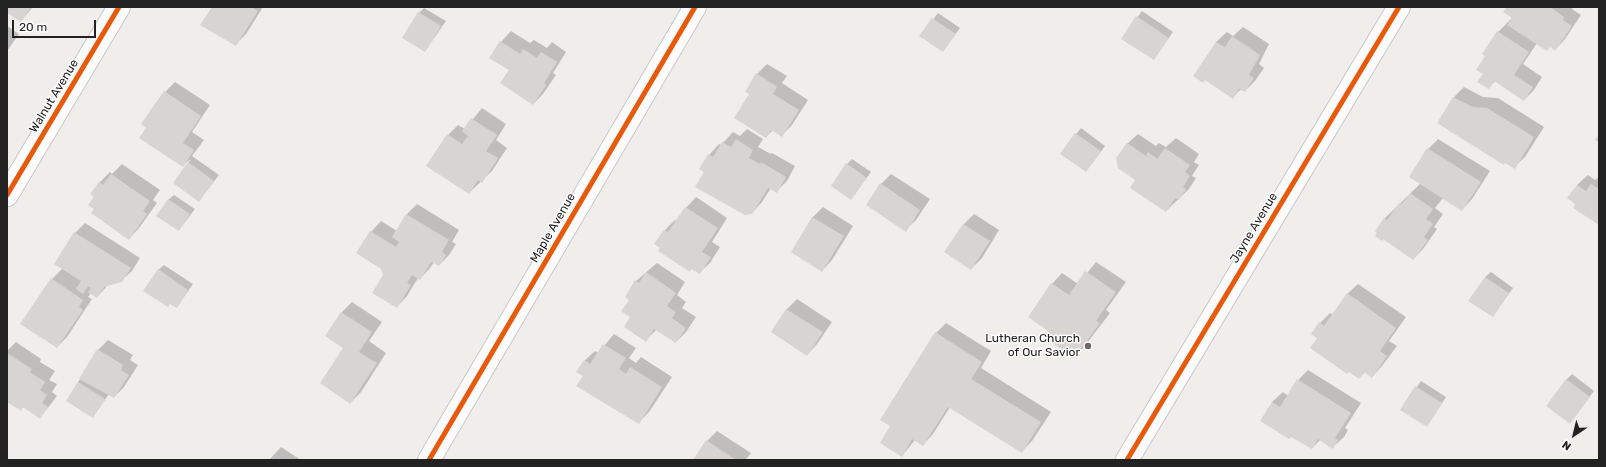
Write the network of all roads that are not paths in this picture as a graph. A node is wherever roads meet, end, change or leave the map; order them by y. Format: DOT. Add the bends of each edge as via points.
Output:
graph roads {
  1 [pos="119,7"];
  2 [pos="695,7"];
  3 [pos="1399,7"];
  4 [pos="7,195"];
  5 [pos="429,460"];
  6 [pos="1127,460"];
  1 -- 4 [label="street, Walnut Avenue"];
  2 -- 5 [label="street, Maple Avenue"];
  3 -- 6 [label="street, Jayne Avenue"];
}
